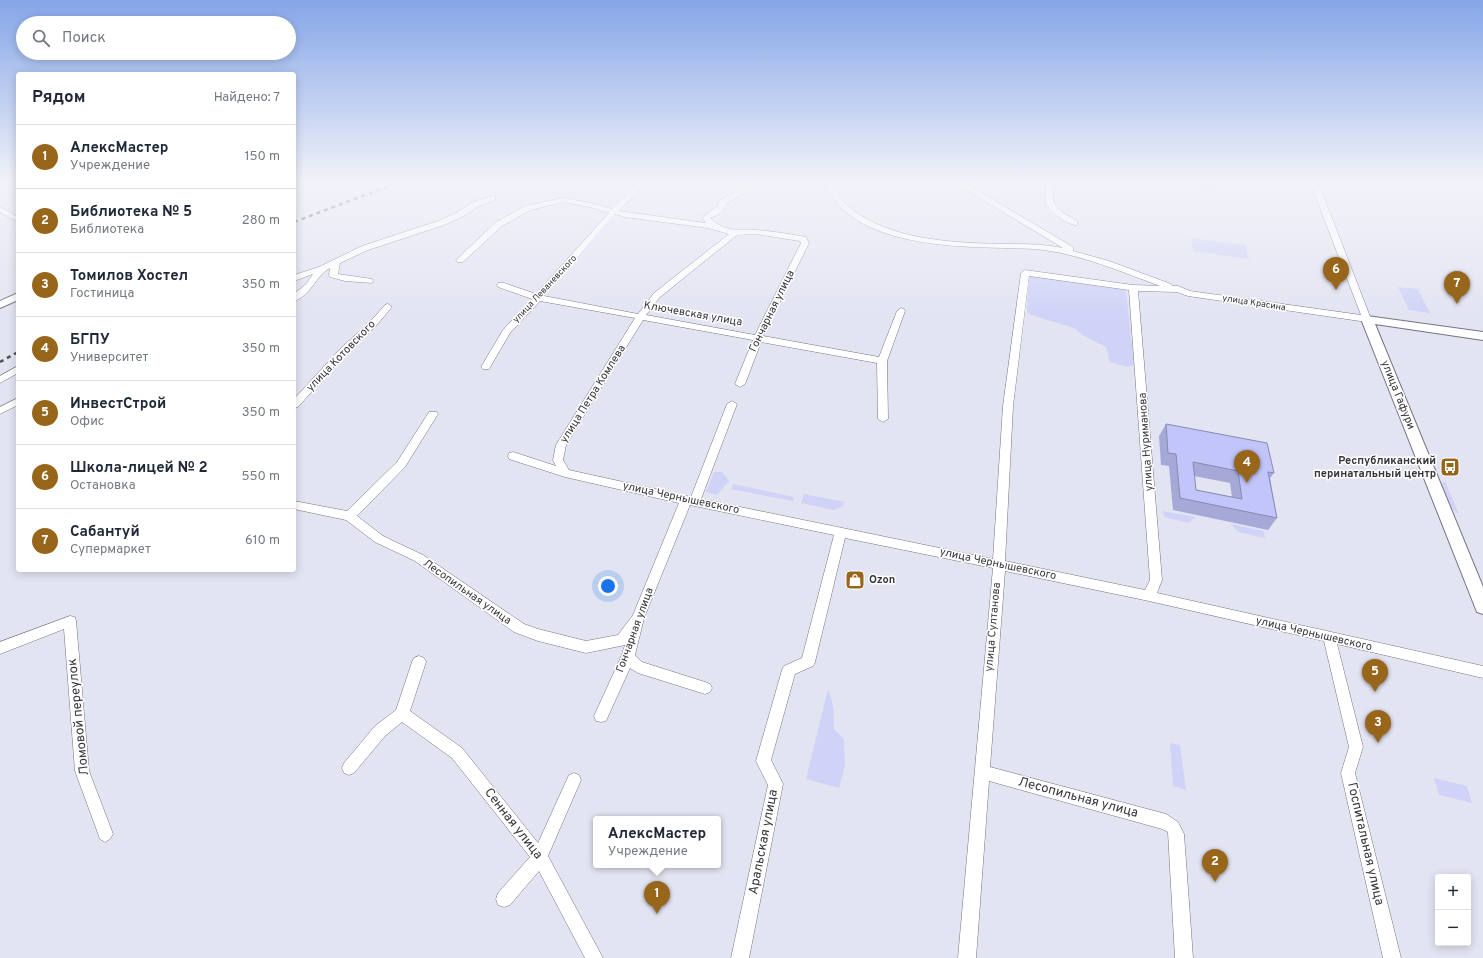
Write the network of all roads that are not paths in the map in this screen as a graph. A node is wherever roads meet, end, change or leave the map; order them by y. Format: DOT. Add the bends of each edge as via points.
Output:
graph roads {
  1 [pos="430,227"];
  2 [pos="496,227"];
  3 [pos="600,227"];
  4 [pos="706,227"];
  5 [pos="877,227"];
  6 [pos="1034,227"];
  7 [pos="1331,227"];
  8 [pos="715,228"];
  9 [pos="735,233"];
  10 [pos="1077,254"];
  11 [pos="460,260"];
  12 [pos="336,262"];
  13 [pos="322,269"];
  14 [pos="1025,273"];
  15 [pos="296,277"];
  16 [pos="369,281"];
  17 [pos="501,285"];
  18 [pos="1134,288"];
  19 [pos="1178,289"];
  20 [pos="296,296"];
  21 [pos="16,297"];
  22 [pos="538,298"];
  23 [pos="0,305"];
  24 [pos="388,307"];
  25 [pos="901,311"];
  26 [pos="640,317"];
  27 [pos="1367,319"];
  28 [pos="1483,336"];
  29 [pos="758,338"];
  30 [pos="882,361"];
  31 [pos="486,367"];
  32 [pos="16,370"];
  33 [pos="0,380"];
  34 [pos="740,384"];
  35 [pos="16,402"];
  36 [pos="296,403"];
  37 [pos="732,404"];
  38 [pos="0,411"];
  39 [pos="433,414"];
  40 [pos="883,419"];
  41 [pos="513,456"];
  42 [pos="565,473"];
  43 [pos="691,500"];
  44 [pos="296,505"];
  45 [pos="348,516"];
  46 [pos="841,532"];
  47 [pos="998,564"];
  48 [pos="1149,596"];
  49 [pos="1483,607"];
  50 [pos="638,618"];
  51 [pos="1328,637"];
  52 [pos="0,648"];
  53 [pos="628,657"];
  54 [pos="419,662"];
  55 [pos="1483,672"];
  56 [pos="705,688"];
  57 [pos="402,714"];
  58 [pos="601,716"];
  59 [pos="349,768"];
  60 [pos="981,772"];
  61 [pos="574,780"];
  62 [pos="105,834"];
  63 [pos="540,857"];
  64 [pos="504,899"];
  65 [pos="594,958"];
  66 [pos="740,958"];
  67 [pos="967,958"];
  68 [pos="1184,958"];
  69 [pos="1392,958"];
  1 -- 12 [label="street" via="365,248"];
  2 -- 11 [label="street"];
  3 -- 22 [label="street, улица Леваневского"];
  4 -- 8 [label="street"];
  5 -- 10 [label="street" via="926,242 1042,247"];
  6 -- 10 [label="street"];
  7 -- 27 [label="street, улица Гафури"];
  8 -- 9 [label="street"];
  9 -- 26 [label="street, улица Петра Комлева" via="657,295"];
  9 -- 29 [label="street, Гончарная улица" via="756,232 803,239 805,243"];
  10 -- 19 [label="street"];
  12 -- 13 [label="street"];
  12 -- 16 [label="street" via="333,275"];
  13 -- 15 [label="street"];
  13 -- 20 [label="street" via="309,286"];
  14 -- 18 [label="street, улица Красина"];
  14 -- 47 [label="street, улица Султанова" via="1008,406"];
  17 -- 22 [label="street, Ключевская улица"];
  18 -- 19 [label="street, улица Красина"];
  18 -- 48 [label="street, улица Нуриманова" via="1156,580"];
  19 -- 27 [label="street, улица Красина" via="1188,293"];
  21 -- 23 [label="street"];
  22 -- 26 [label="street, Ключевская улица"];
  22 -- 31 [label="street, улица Леваневского" via="506,332"];
  24 -- 36 [label="street, улица Котовского"];
  25 -- 30 [label="street"];
  26 -- 29 [label="street, Ключевская улица"];
  26 -- 42 [label="street, улица Петра Комлева" via="561,445 558,460"];
  27 -- 28 [label="street, улица Красина"];
  27 -- 49 [label="street, улица Гафури"];
  29 -- 30 [label="street, Ключевская улица"];
  29 -- 34 [label="street, Гончарная улица"];
  30 -- 40 [label="street"];
  32 -- 33 [label="street"];
  35 -- 38 [label="street"];
  37 -- 43 [label="street, Гончарная улица"];
  39 -- 45 [label="street" via="407,456"];
  41 -- 42 [label="street, улица Чернышевского"];
  42 -- 43 [label="street, улица Чернышевского"];
  43 -- 46 [label="street, улица Чернышевского"];
  43 -- 50 [label="street, Гончарная улица"];
  44 -- 45 [label="street, Лесопильная улица"];
  45 -- 50 [label="street, Лесопильная улица" via="379,539 419,558 519,628 538,635 586,647 622,640"];
  46 -- 47 [label="street, улица Чернышевского"];
  46 -- 66 [label="street, Аральская улица" via="808,662 789,670 763,761 776,784"];
  47 -- 48 [label="street, улица Чернышевского"];
  47 -- 60 [label="street, улица Султанова"];
  48 -- 51 [label="street, улица Чернышевского"];
  50 -- 53 [label="street, Гончарная улица"];
  51 -- 55 [label="street, улица Чернышевского"];
  51 -- 69 [label="street, Госпитальная улица" via="1356,747 1348,773"];
  52 -- 62 [label="street, Ломовой переулок" via="70,621 82,771"];
  53 -- 56 [label="street" via="638,667"];
  53 -- 58 [label="street, Гончарная улица"];
  54 -- 57 [label="street"];
  57 -- 59 [label="street" via="380,731"];
  57 -- 63 [label="street, Сенная улица" via="457,753"];
  60 -- 67 [label="street, улица Султанова"];
  60 -- 68 [label="street, Лесопильная улица" via="1166,822 1173,827 1176,834"];
  61 -- 63 [label="street"];
  63 -- 64 [label="street"];
  63 -- 65 [label="street, Сенная улица"];
}
